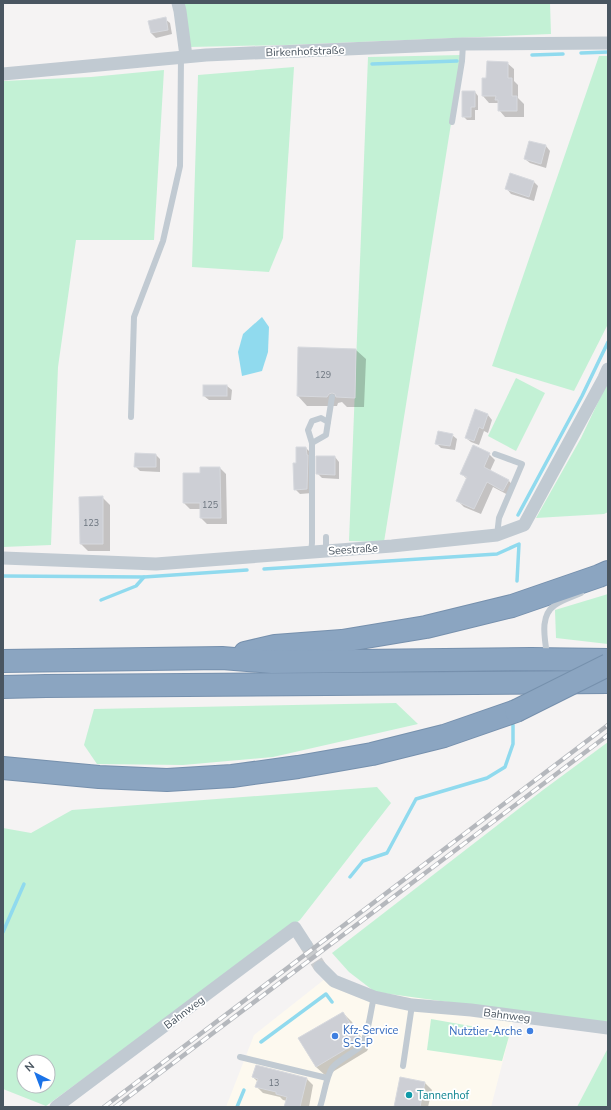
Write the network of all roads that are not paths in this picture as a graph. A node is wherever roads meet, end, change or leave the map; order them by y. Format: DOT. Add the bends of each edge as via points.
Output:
graph roads {
  1 [pos="178,3"];
  2 [pos="608,42"];
  3 [pos="463,44"];
  4 [pos="184,56"];
  5 [pos="3,74"];
  6 [pos="452,122"];
  7 [pos="608,369"];
  8 [pos="332,397"];
  9 [pos="132,417"];
  10 [pos="328,422"];
  11 [pos="312,443"];
  12 [pos="495,454"];
  13 [pos="497,535"];
  14 [pos="326,537"];
  15 [pos="326,551"];
  16 [pos="311,552"];
  17 [pos="3,558"];
  18 [pos="608,572"];
  19 [pos="587,591"];
  20 [pos="222,658"];
  21 [pos="547,659"];
  22 [pos="608,660"];
  23 [pos="3,661"];
  24 [pos="608,665"];
  25 [pos="608,682"];
  26 [pos="3,687"];
  27 [pos="3,768"];
  28 [pos="306,945"];
  29 [pos="320,967"];
  30 [pos="374,997"];
  31 [pos="412,1005"];
  32 [pos="608,1028"];
  33 [pos="240,1057"];
  34 [pos="403,1066"];
  35 [pos="327,1078"];
  36 [pos="56,1107"];
  37 [pos="320,1107"];
  1 -- 4 [label="street"];
  2 -- 3 [label="street, Birkenhofstraße"];
  3 -- 4 [label="street, Birkenhofstraße"];
  3 -- 6 [label="lane"];
  4 -- 5 [label="street, Birkenhofstraße"];
  4 -- 9 [label="lane" via="180,166 163,240 134,317"];
  7 -- 13 [label="street, Seestraße" via="524,525"];
  8 -- 10 [label="lane"];
  10 -- 11 [label="lane" via="326,435"];
  10 -- 11 [label="lane" via="321,418 312,421 308,430"];
  11 -- 16 [label="lane"];
  12 -- 13 [label="lane" via="522,464 498,518"];
  13 -- 15 [label="street, Seestraße"];
  14 -- 15 [label="lane"];
  15 -- 16 [label="street, Seestraße"];
  16 -- 17 [label="street, Seestraße" via="156,564"];
  18 -- 20 [label="highway" via="512,606 426,628 275,646"];
  19 -- 21 [label="lane" via="555,605 547,612 544,623"];
  20 -- 21 [label="highway" via="272,662"];
  20 -- 23 [label="highway"];
  21 -- 22 [label="highway"];
  24 -- 27 [label="highway, bridge" via="516,711 444,736 372,754 298,767 232,776 167,780"];
  25 -- 26 [label="highway"];
  28 -- 36 [label="street, Bahnweg" via="295,928"];
  29 -- 30 [label="street, Bahnweg" via="334,980"];
  30 -- 31 [label="street, Bahnweg"];
  30 -- 35 [label="lane" via="363,1043 335,1065"];
  31 -- 32 [label="street, Bahnweg"];
  31 -- 34 [label="lane"];
  33 -- 35 [label="lane"];
  35 -- 37 [label="lane"];
}
